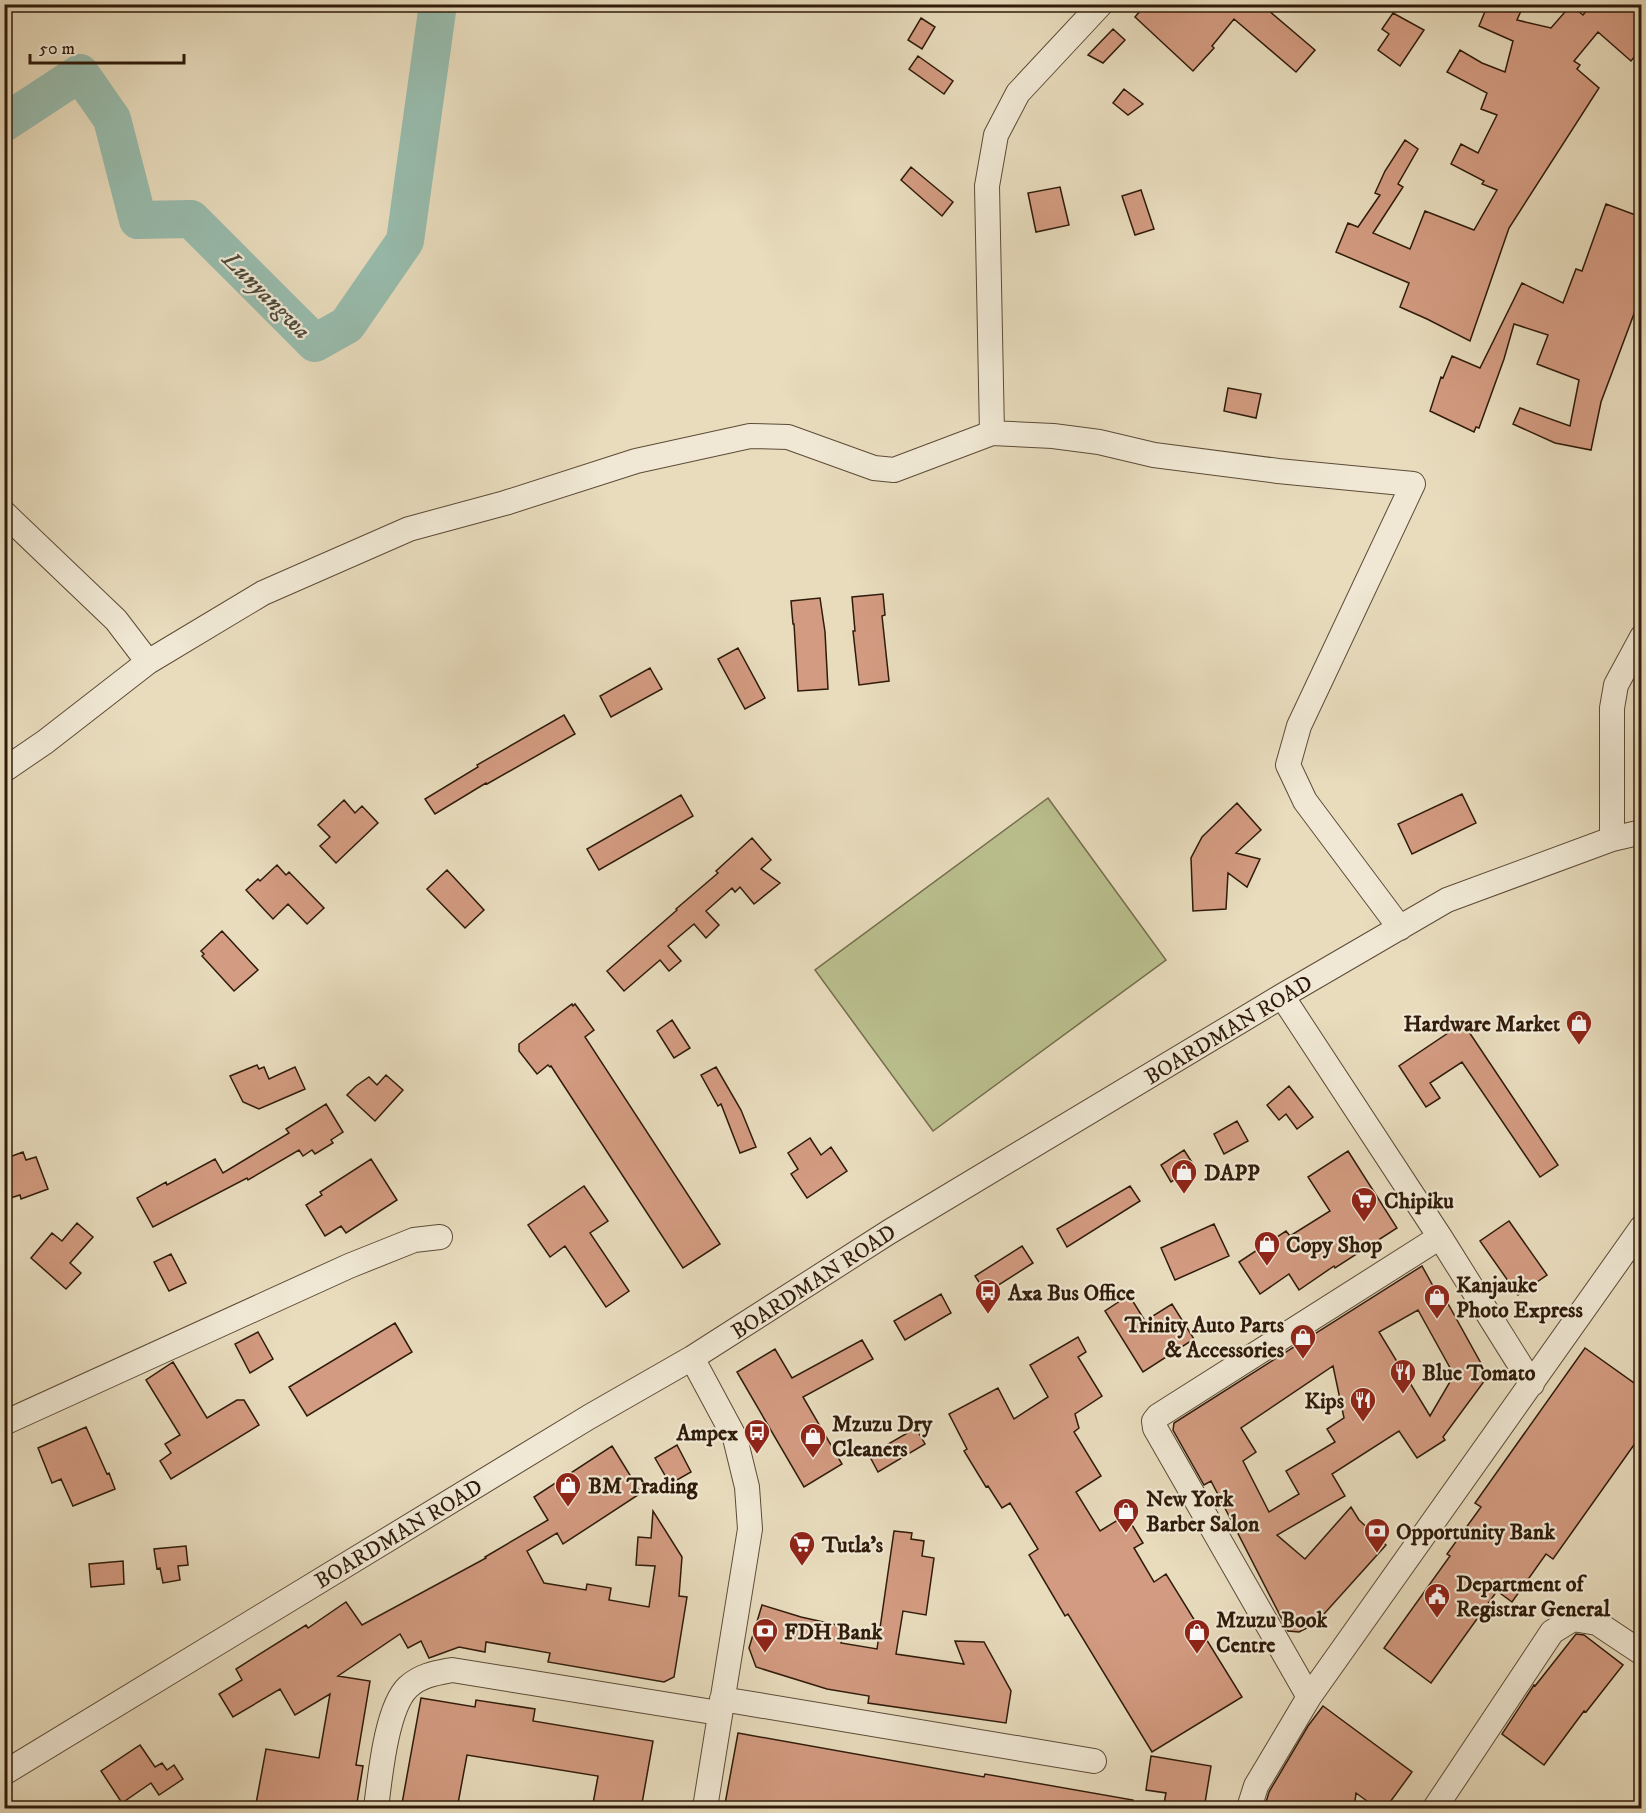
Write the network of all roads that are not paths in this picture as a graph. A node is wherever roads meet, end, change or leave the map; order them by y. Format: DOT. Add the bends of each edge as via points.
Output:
graph roads {
  1 [pos="1101,4"];
  2 [pos="992,433"];
  3 [pos="4,513"];
  4 [pos="1641,637"];
  5 [pos="148,662"];
  6 [pos="4,770"];
  7 [pos="1641,832"];
  8 [pos="1612,838"];
  9 [pos="1400,928"];
  10 [pos="1282,996"];
  11 [pos="1641,1227"];
  12 [pos="440,1237"];
  13 [pos="1440,1237"];
  14 [pos="692,1358"];
  15 [pos="1532,1383"];
  16 [pos="4,1423"];
  17 [pos="1641,1653"];
  18 [pos="1309,1697"];
  19 [pos="721,1706"];
  20 [pos="1094,1761"];
  21 [pos="4,1773"];
  22 [pos="376,1809"];
  23 [pos="705,1809"];
  24 [pos="1249,1809"];
  25 [pos="1435,1809"];
  1 -- 2 [label="street" via="1018,93 996,135 987,186"];
  2 -- 5 [label="street" via="894,470 874,468 788,437 750,436 636,461 409,529 263,593"];
  2 -- 9 [label="street" via="1053,436 1154,455 1413,484 1299,726 1288,765 1305,801"];
  3 -- 5 [label="street" via="116,620"];
  4 -- 8 [label="street" via="1616,685 1612,708"];
  5 -- 6 [label="street"];
  7 -- 8 [label="street, BOARDMAN ROAD"];
  8 -- 9 [label="street, BOARDMAN ROAD" via="1447,900"];
  9 -- 10 [label="street, BOARDMAN ROAD"];
  10 -- 13 [label="street"];
  10 -- 14 [label="street, BOARDMAN ROAD" via="889,1232"];
  11 -- 15 [label="street"];
  12 -- 16 [label="street" via="414,1240 349,1266"];
  13 -- 15 [label="street"];
  13 -- 18 [label="street" via="1154,1421"];
  14 -- 19 [label="street" via="735,1438 747,1487 750,1529"];
  14 -- 21 [label="street, BOARDMAN ROAD" via="578,1423"];
  15 -- 18 [label="street"];
  17 -- 25 [label="street" via="1597,1623 1573,1619 1552,1632"];
  18 -- 24 [label="street" via="1256,1786"];
  19 -- 20 [label="street"];
  19 -- 22 [label="street" via="452,1670 429,1673 399,1698 391,1721"];
  19 -- 23 [label="street"];
}
